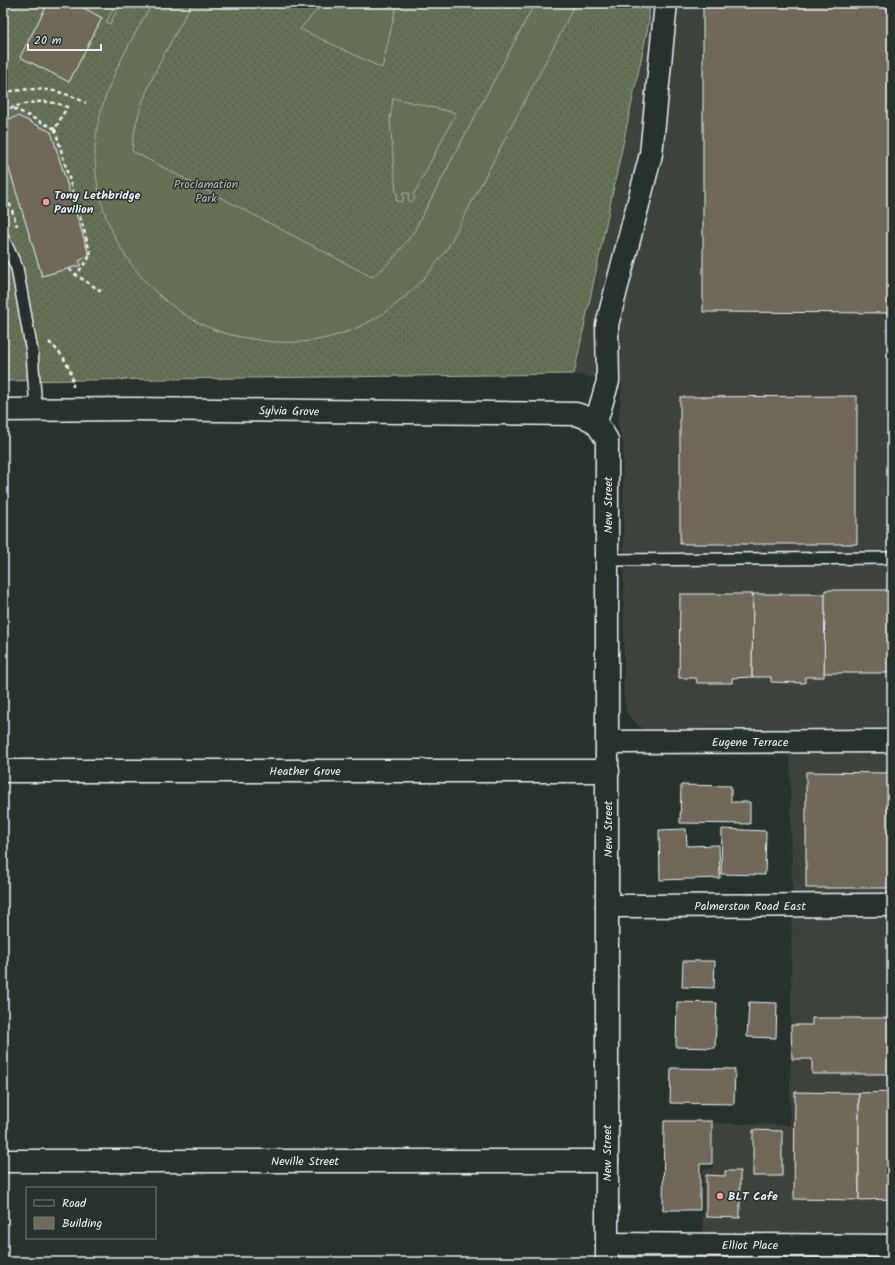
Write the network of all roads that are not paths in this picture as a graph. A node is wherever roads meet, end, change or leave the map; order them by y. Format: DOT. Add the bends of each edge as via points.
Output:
graph roads {
  1 [pos="666,3"];
  2 [pos="3,238"];
  3 [pos="3,410"];
  4 [pos="36,410"];
  5 [pos="596,422"];
  6 [pos="892,558"];
  7 [pos="608,560"];
  8 [pos="892,741"];
  9 [pos="608,742"];
  10 [pos="3,771"];
  11 [pos="608,771"];
  12 [pos="607,906"];
  13 [pos="892,906"];
  14 [pos="3,1161"];
  15 [pos="607,1161"];
  16 [pos="892,1246"];
  17 [pos="607,1253"];
  1 -- 5 [label="street" via="651,154 607,325 608,381"];
  2 -- 4 [label="lane" via="17,268 32,352"];
  3 -- 4 [label="street, Sylvia Grove"];
  4 -- 5 [label="street, Sylvia Grove" via="576,414"];
  5 -- 7 [label="street, New Street" via="607,440"];
  6 -- 7 [label="lane"];
  7 -- 9 [label="street, New Street"];
  8 -- 9 [label="street, Eugene Terrace"];
  9 -- 11 [label="street, New Street"];
  10 -- 11 [label="street, Heather Grove"];
  11 -- 12 [label="street, New Street"];
  12 -- 13 [label="street, Palmerston Road East"];
  12 -- 15 [label="street, New Street"];
  14 -- 15 [label="street, Neville Street"];
  15 -- 17 [label="street, New Street"];
  16 -- 17 [label="street, Elliot Place"];
}
